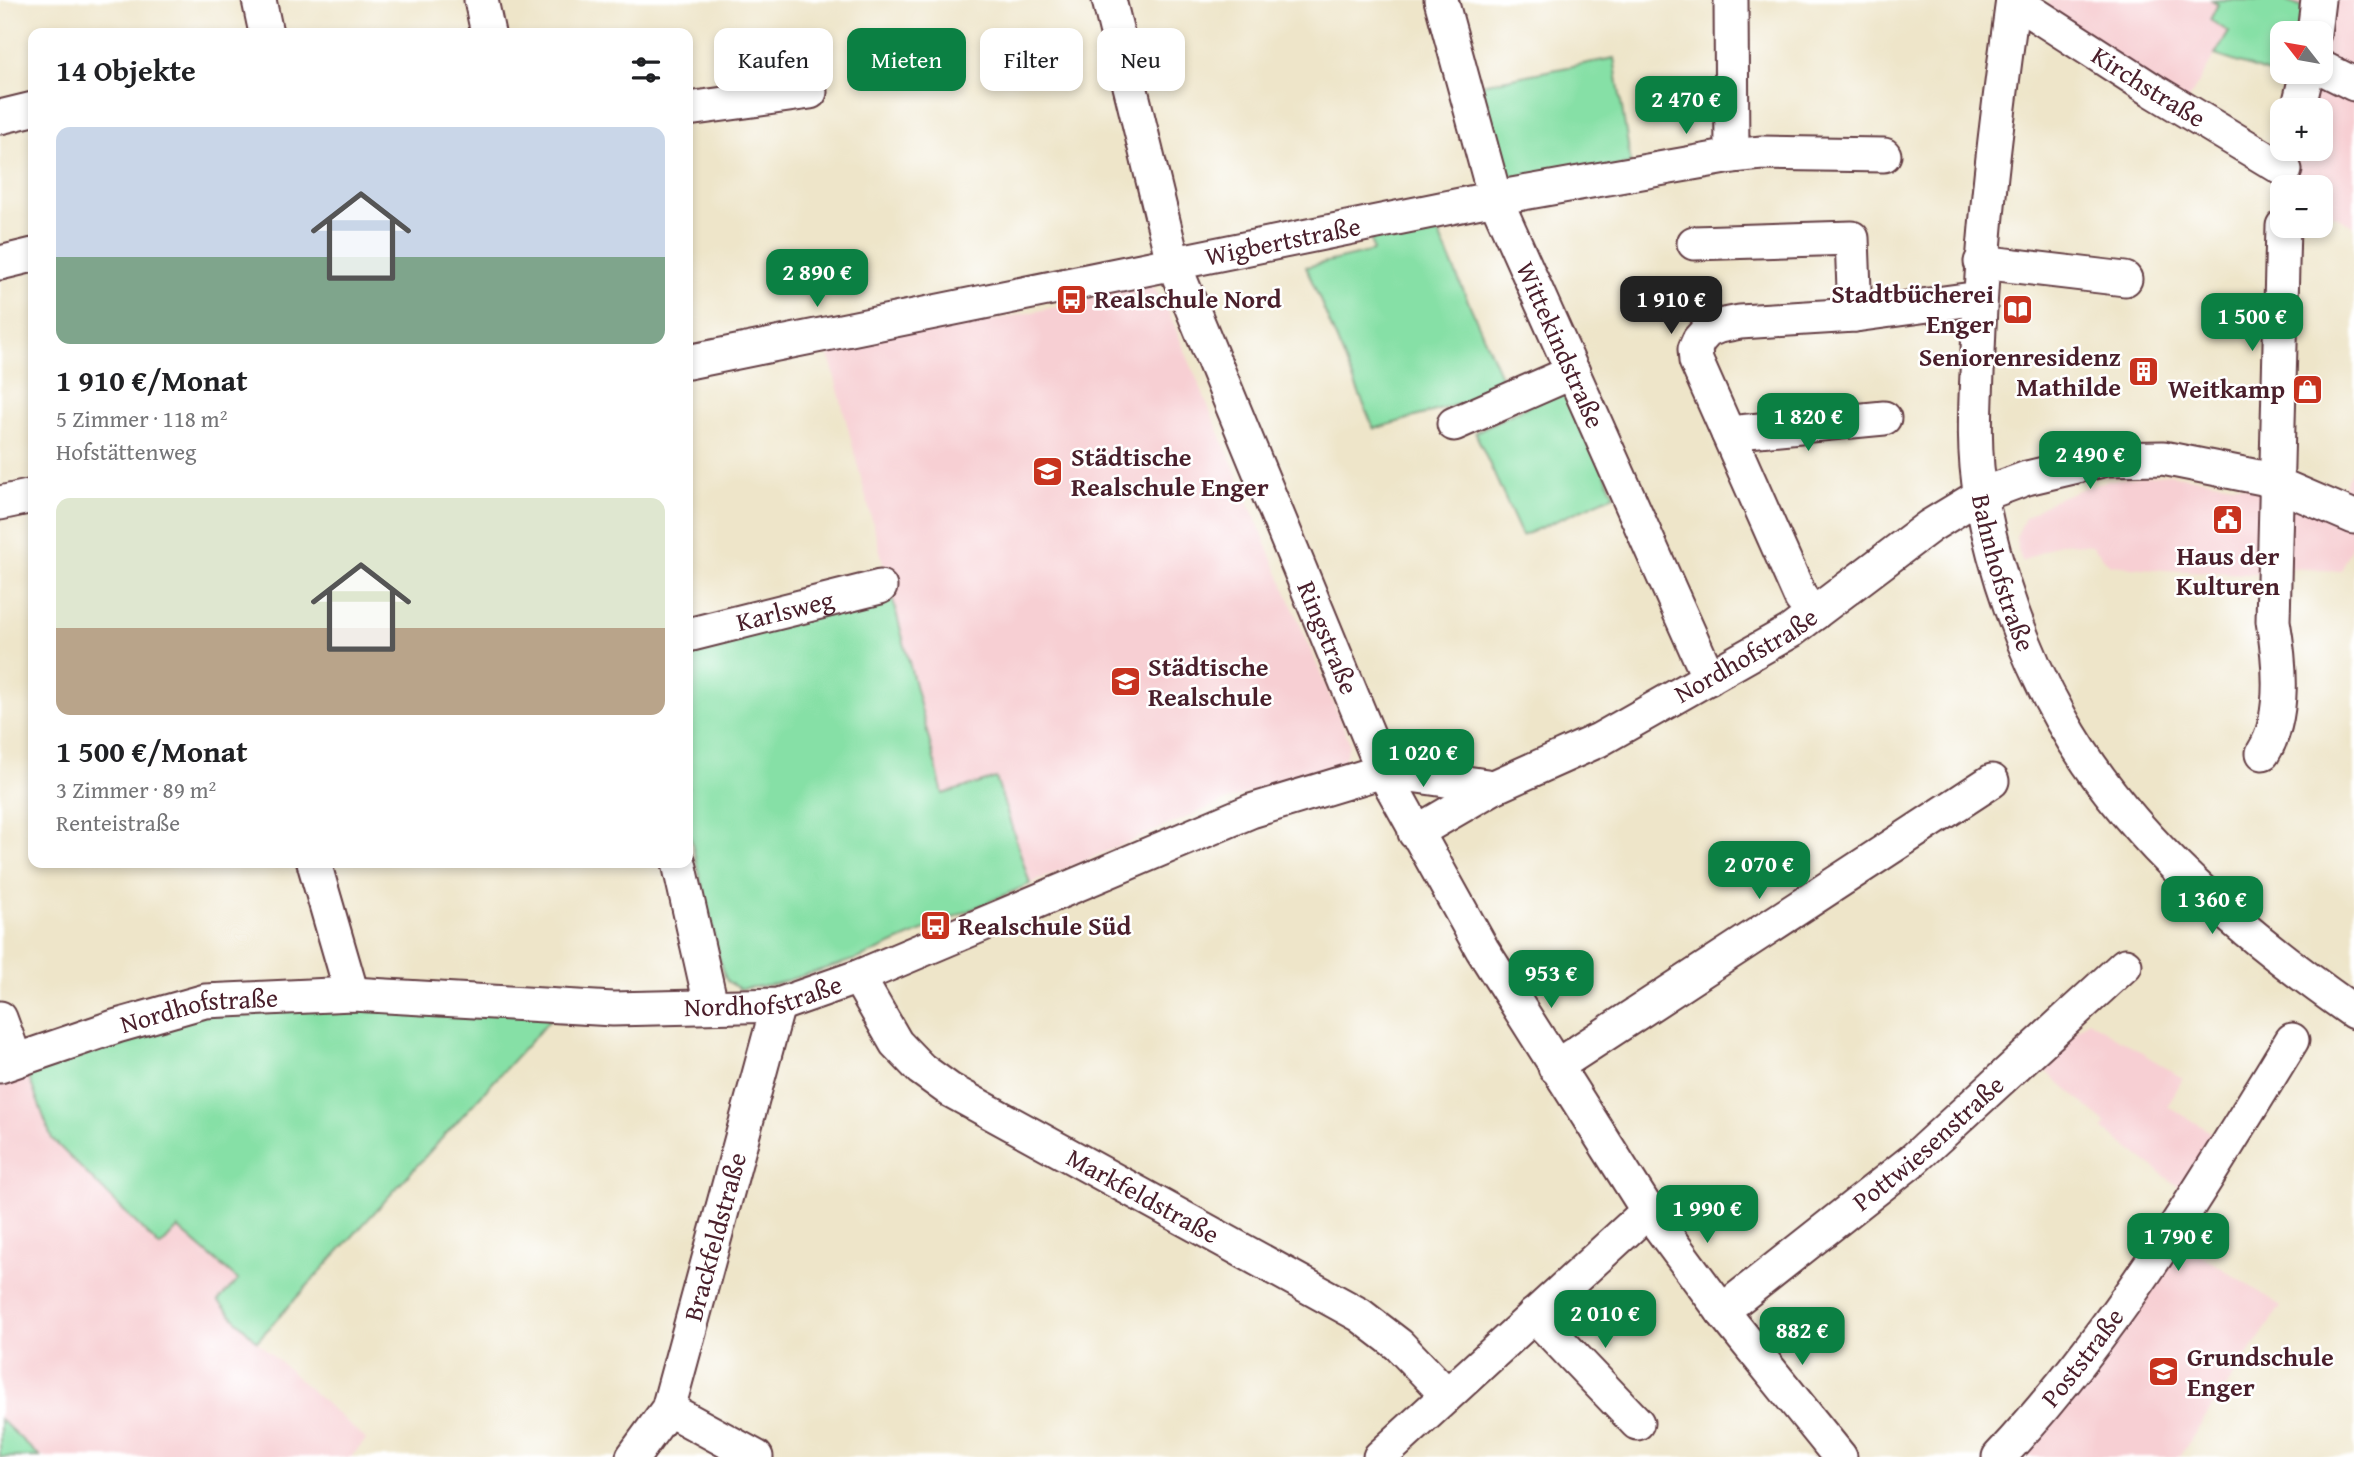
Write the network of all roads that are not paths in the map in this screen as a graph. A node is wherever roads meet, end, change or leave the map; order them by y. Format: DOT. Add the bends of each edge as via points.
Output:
graph roads {
  1 [pos="259,0"];
  2 [pos="481,0"];
  3 [pos="1109,0"];
  4 [pos="1441,0"];
  5 [pos="1731,0"];
  6 [pos="2013,0"];
  7 [pos="2318,0"];
  8 [pos="2315,21"];
  9 [pos="265,28"];
  10 [pos="487,28"];
  11 [pos="2333,73"];
  12 [pos="2354,84"];
  13 [pos="810,92"];
  14 [pos="693,108"];
  15 [pos="28,110"];
  16 [pos="0,117"];
  17 [pos="1884,155"];
  18 [pos="1732,156"];
  19 [pos="2286,169"];
  20 [pos="1495,198"];
  21 [pos="2283,238"];
  22 [pos="1694,243"];
  23 [pos="28,256"];
  24 [pos="1173,262"];
  25 [pos="1981,262"];
  26 [pos="0,263"];
  27 [pos="2125,279"];
  28 [pos="1980,298"];
  29 [pos="1855,315"];
  30 [pos="693,361"];
  31 [pos="1573,372"];
  32 [pos="1884,418"];
  33 [pos="1454,424"];
  34 [pos="1728,433"];
  35 [pos="2277,482"];
  36 [pos="1981,495"];
  37 [pos="28,497"];
  38 [pos="0,503"];
  39 [pos="2354,517"];
  40 [pos="880,587"];
  41 [pos="1814,614"];
  42 [pos="693,634"];
  43 [pos="1709,678"];
  44 [pos="2263,753"];
  45 [pos="1383,771"];
  46 [pos="1992,781"];
  47 [pos="1494,787"];
  48 [pos="1415,833"];
  49 [pos="315,868"];
  50 [pos="680,868"];
  51 [pos="2125,965"];
  52 [pos="858,976"];
  53 [pos="352,994"];
  54 [pos="711,1005"];
  55 [pos="778,1005"];
  56 [pos="2354,1012"];
  57 [pos="0,1018"];
  58 [pos="2292,1040"];
  59 [pos="7,1063"];
  60 [pos="1555,1067"];
  61 [pos="1648,1211"];
  62 [pos="1722,1311"];
  63 [pos="1534,1315"];
  64 [pos="1447,1395"];
  65 [pos="668,1409"];
  66 [pos="1637,1423"];
  67 [pos="632,1457"];
  68 [pos="756,1457"];
  69 [pos="1380,1457"];
  70 [pos="1840,1457"];
  71 [pos="1999,1457"];
  1 -- 9 [label="street"];
  2 -- 10 [label="street"];
  3 -- 24 [label="street, Ringstraße"];
  4 -- 20 [label="street, Wittekindstraße"];
  5 -- 18 [label="street"];
  6 -- 19 [label="street, Kirchstraße"];
  6 -- 25 [label="street, Bahnhofstraße"];
  7 -- 8 [label="street"];
  11 -- 12 [label="street"];
  13 -- 14 [label="street"];
  15 -- 16 [label="street"];
  17 -- 18 [label="street, Wigbertstraße"];
  18 -- 20 [label="street, Wigbertstraße"];
  20 -- 24 [label="street, Wigbertstraße"];
  20 -- 31 [label="street, Wittekindstraße"];
  21 -- 35 [label="street"];
  22 -- 29 [label="street" via="1852,238"];
  23 -- 26 [label="street"];
  24 -- 30 [label="street, Wigbertstraße"];
  24 -- 45 [label="street, Ringstraße"];
  25 -- 27 [label="street"];
  25 -- 28 [label="street, Bahnhofstraße"];
  28 -- 29 [label="street"];
  28 -- 36 [label="street, Bahnhofstraße" via="1975,424"];
  29 -- 34 [label="street" via="1740,322 1707,331 1695,349 1696,361"];
  31 -- 33 [label="street"];
  31 -- 43 [label="street, Wittekindstraße"];
  32 -- 34 [label="street"];
  34 -- 41 [label="street" via="1801,598"];
  35 -- 36 [label="street, Nordhofstraße" via="2187,462 2135,457 2027,478"];
  35 -- 39 [label="street, Nordhofstraße"];
  35 -- 44 [label="street" via="2273,621 2279,659 2277,709 2273,734"];
  36 -- 41 [label="street, Nordhofstraße" via="1930,526"];
  36 -- 56 [label="street, Bahnhofstraße" via="2021,631 2060,718 2084,755 2144,833 2182,873 2274,953"];
  37 -- 38 [label="street"];
  40 -- 42 [label="street, Karlsweg"];
  41 -- 43 [label="street, Nordhofstraße"];
  43 -- 47 [label="street, Nordhofstraße" via="1599,740"];
  45 -- 47 [label="street, Nordhofstraße"];
  45 -- 48 [label="street, Ringstraße"];
  45 -- 52 [label="street, Nordhofstraße" via="1251,811"];
  46 -- 60 [label="street"];
  47 -- 48 [label="street, Nordhofstraße"];
  48 -- 60 [label="street, Ringstraße"];
  49 -- 53 [label="street"];
  50 -- 54 [label="street"];
  51 -- 62 [label="street, Pottwiesenstraße" via="1913,1160"];
  52 -- 55 [label="street, Nordhofstraße"];
  52 -- 64 [label="street, Markfeldstraße" via="896,1043 950,1090 1360,1315 1399,1345"];
  53 -- 54 [label="street, Nordhofstraße" via="613,1009"];
  53 -- 59 [label="street, Nordhofstraße" via="205,1001"];
  54 -- 55 [label="street, Nordhofstraße"];
  55 -- 65 [label="street, Brackfeldstraße"];
  57 -- 59 [label="street"];
  58 -- 71 [label="street, Poststraße" via="2197,1196 2119,1312"];
  60 -- 61 [label="street, Ringstraße"];
  61 -- 62 [label="street, Ringstraße"];
  61 -- 63 [label="street"];
  62 -- 70 [label="street, Ringstraße"];
  63 -- 64 [label="street"];
  63 -- 66 [label="street"];
  64 -- 69 [label="street"];
  65 -- 67 [label="street, Brackfeldstraße"];
  65 -- 68 [label="street"];
}
